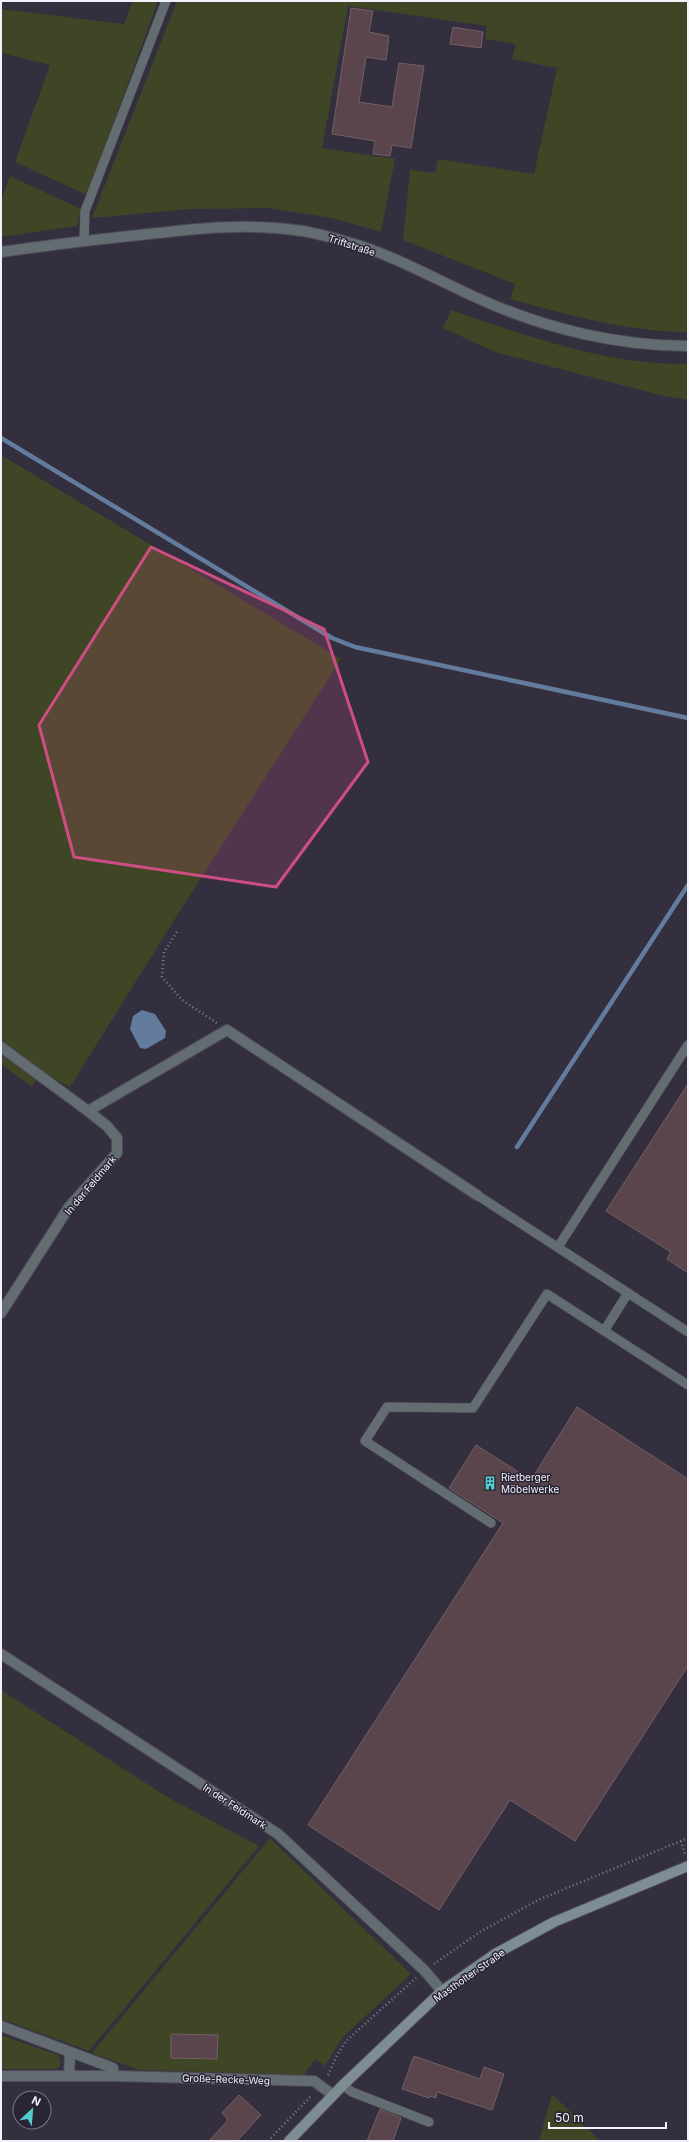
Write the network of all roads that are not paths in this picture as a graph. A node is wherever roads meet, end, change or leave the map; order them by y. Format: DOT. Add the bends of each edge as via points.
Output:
graph roads {
  1 [pos="166,1"];
  2 [pos="84,241"];
  3 [pos="1,252"];
  4 [pos="688,346"];
  5 [pos="688,1045"];
  6 [pos="1,1047"];
  7 [pos="88,1111"];
  8 [pos="477,1194"];
  9 [pos="558,1248"];
  10 [pos="628,1293"];
  11 [pos="1,1313"];
  12 [pos="604,1331"];
  13 [pos="688,1332"];
  14 [pos="688,1385"];
  15 [pos="491,1522"];
  16 [pos="1,1654"];
  17 [pos="688,1866"];
  18 [pos="442,1991"];
  19 [pos="1,2026"];
  20 [pos="70,2052"];
  21 [pos="1,2076"];
  22 [pos="69,2076"];
  23 [pos="114,2076"];
  24 [pos="344,2085"];
  25 [pos="333,2095"];
  26 [pos="428,2122"];
  27 [pos="289,2141"];
  1 -- 2 [label="lane" via="85,211"];
  2 -- 3 [label="street, Triftstraße"];
  2 -- 4 [label="street, Triftstraße" via="191,229 255,227 302,231 346,242 395,260 525,317 628,342"];
  5 -- 9 [label="lane"];
  6 -- 7 [label="street, In der Feldmark"];
  7 -- 8 [label="street" via="227,1030"];
  7 -- 11 [label="street, In der Feldmark" via="108,1126 117,1138 117,1153 69,1207"];
  8 -- 9 [label="lane"];
  9 -- 10 [label="lane"];
  10 -- 12 [label="lane"];
  10 -- 13 [label="lane"];
  12 -- 14 [label="lane"];
  12 -- 15 [label="lane" via="547,1294 473,1408 387,1407 365,1441"];
  16 -- 18 [label="street, In der Feldmark" via="278,1834 424,1970"];
  17 -- 18 [label="main road, Mastholter Straße" via="554,1922 495,1954"];
  18 -- 24 [label="main road, Mastholter Straße"];
  19 -- 20 [label="street"];
  20 -- 22 [label="street"];
  20 -- 23 [label="street" via="113,2068"];
  21 -- 22 [label="street, Große-Recke-Weg"];
  22 -- 23 [label="street, Große-Recke-Weg"];
  23 -- 25 [label="street, Große-Recke-Weg" via="314,2082"];
  24 -- 25 [label="main road, Mastholter Straße"];
  24 -- 26 [label="lane" via="352,2092"];
  25 -- 27 [label="main road, Mastholter Straße"];
}
